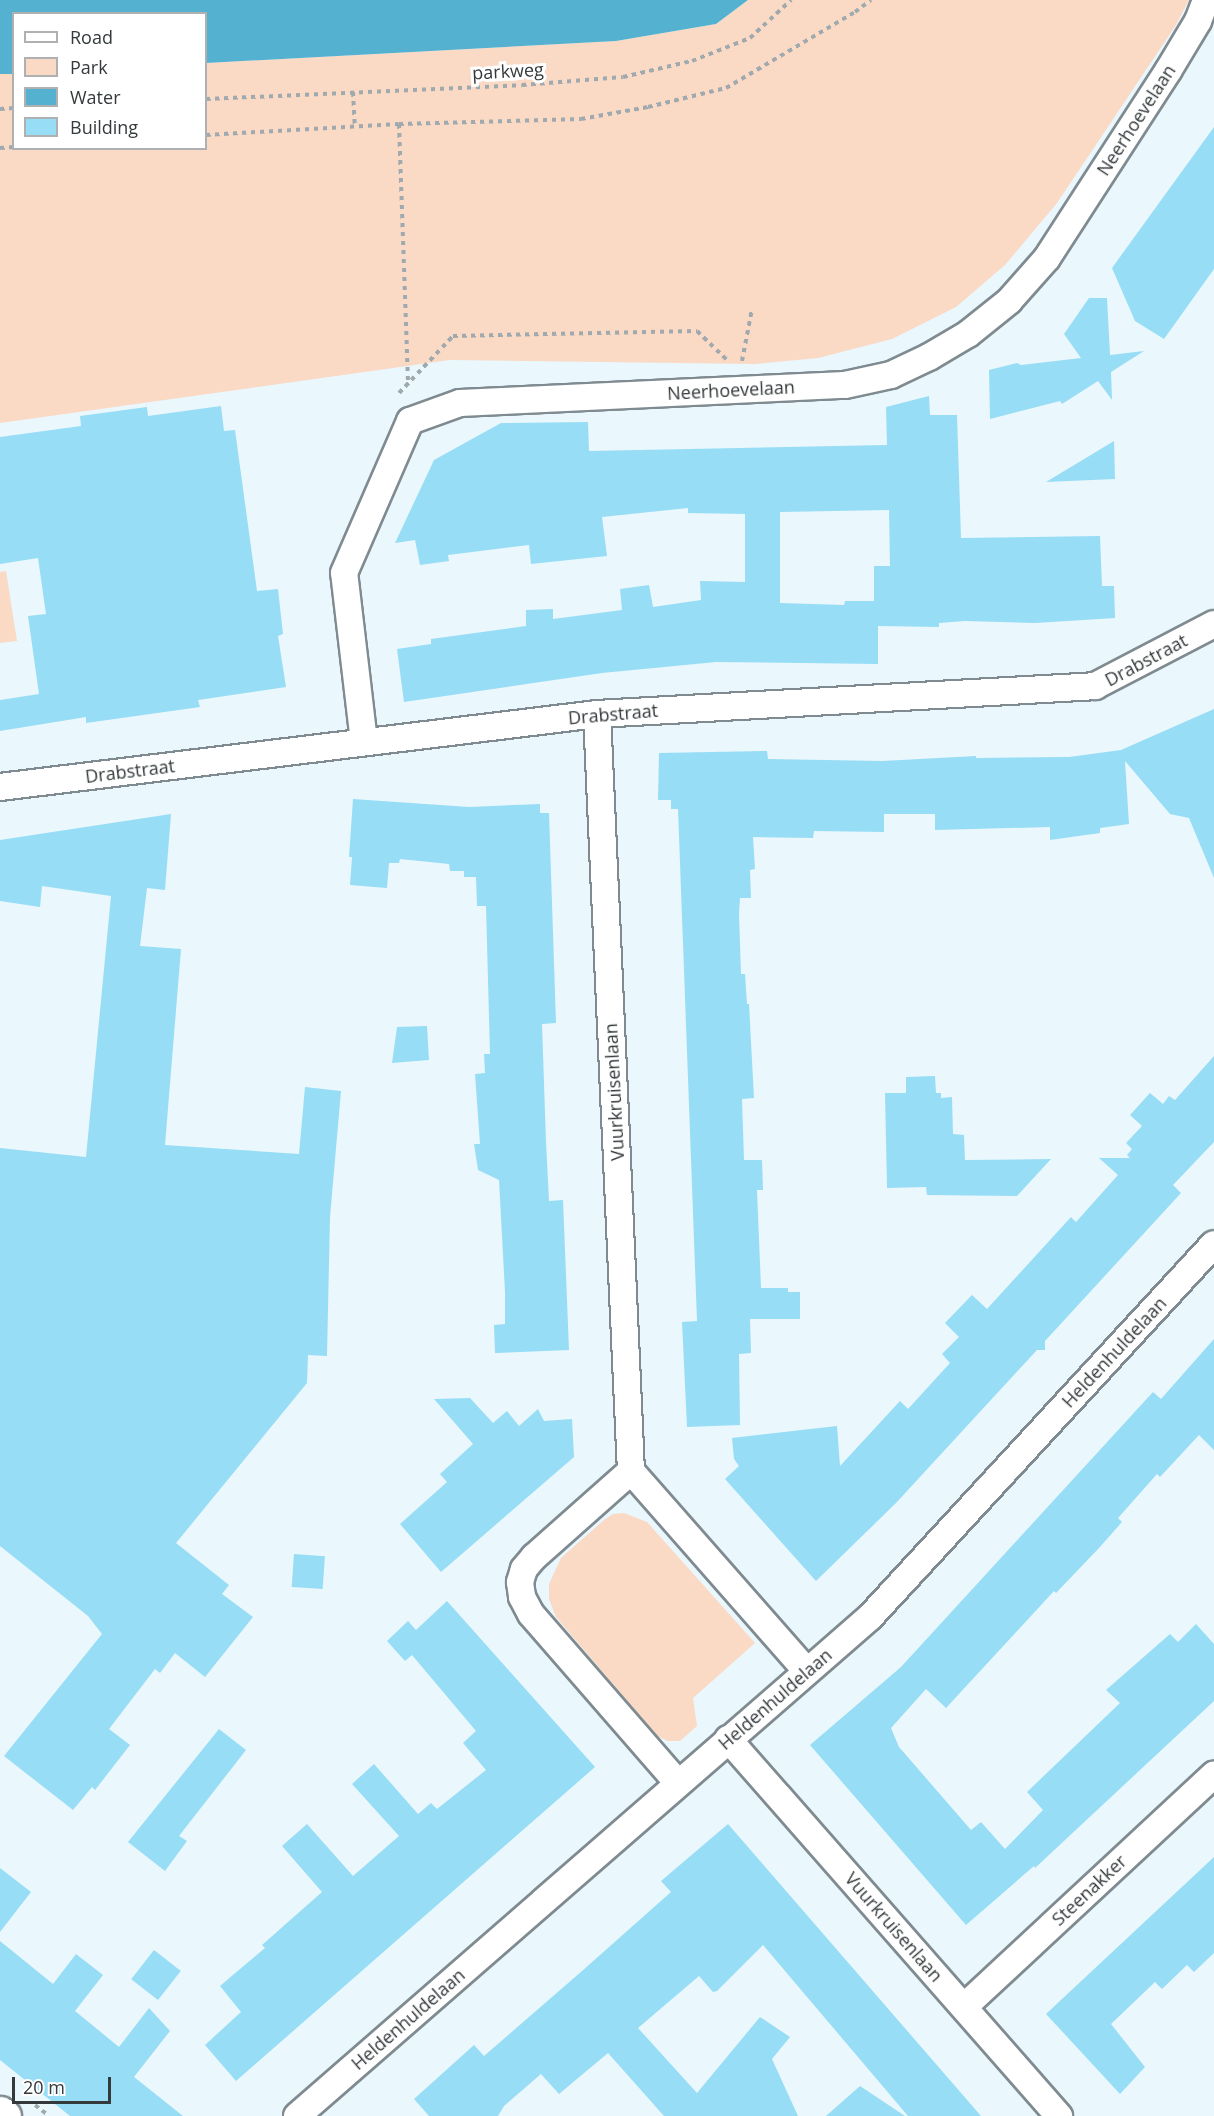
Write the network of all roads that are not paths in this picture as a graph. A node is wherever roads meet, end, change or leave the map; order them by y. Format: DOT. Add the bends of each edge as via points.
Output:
graph roads {
  1 [pos="1206,0"];
  2 [pos="1214,624"];
  3 [pos="597,714"];
  4 [pos="364,742"];
  5 [pos="0,787"];
  6 [pos="1214,1244"];
  7 [pos="631,1471"];
  8 [pos="807,1671"];
  9 [pos="728,1739"];
  10 [pos="1214,1775"];
  11 [pos="677,1782"];
  12 [pos="965,2006"];
  13 [pos="0,2113"];
  14 [pos="4,2116"];
  15 [pos="297,2116"];
  16 [pos="1059,2116"];
  1 -- 4 [label="street, Neerhoevelaan" via="1168,71 1047,258 1009,302 968,334 929,357 891,375 845,384 748,381 460,403 410,421 344,573"];
  2 -- 3 [label="street, Drabstraat" via="1095,686"];
  3 -- 4 [label="street, Drabstraat"];
  3 -- 7 [label="street, Vuurkruisenlaan"];
  4 -- 5 [label="street, Drabstraat"];
  6 -- 8 [label="street, Heldenhuldelaan" via="870,1617"];
  7 -- 8 [label="street"];
  7 -- 11 [label="street" via="534,1557 520,1582 522,1597 531,1614"];
  8 -- 9 [label="street, Heldenhuldelaan"];
  9 -- 11 [label="street, Heldenhuldelaan"];
  9 -- 12 [label="street, Vuurkruisenlaan"];
  10 -- 12 [label="street, Steenakker"];
  11 -- 15 [label="street, Heldenhuldelaan"];
  12 -- 16 [label="street, Vuurkruisenlaan"];
  13 -- 14 [label="main road"];
}
